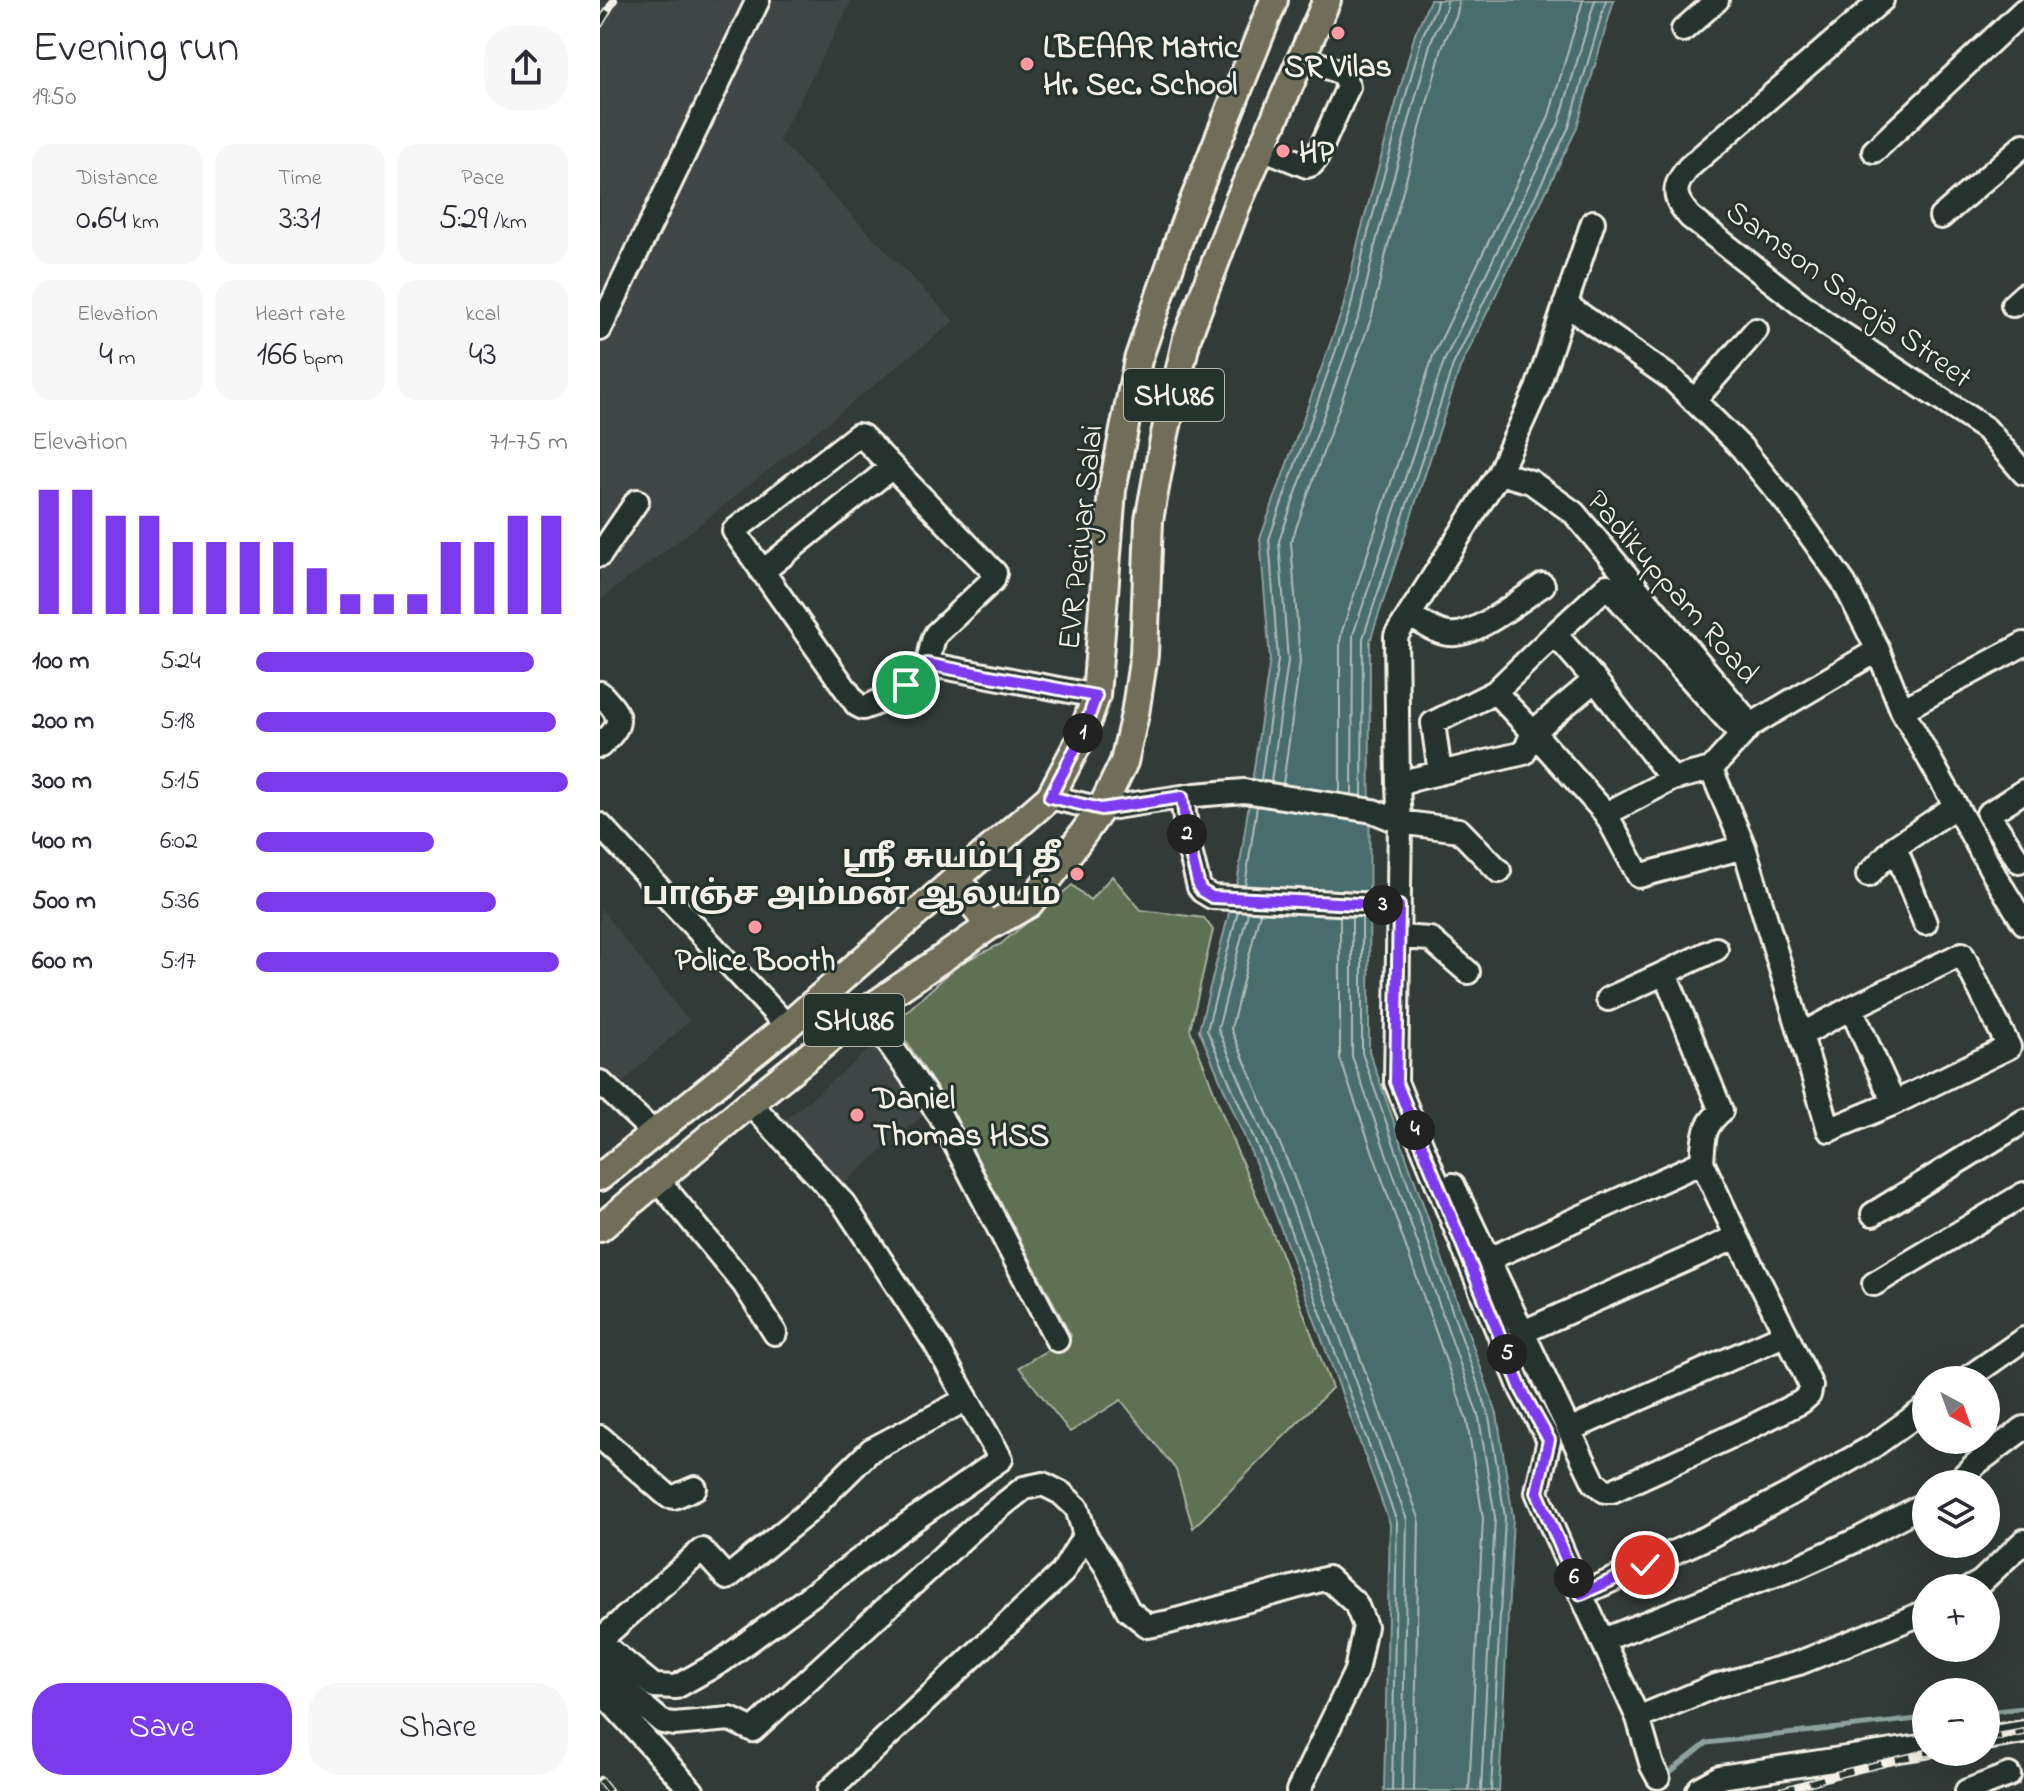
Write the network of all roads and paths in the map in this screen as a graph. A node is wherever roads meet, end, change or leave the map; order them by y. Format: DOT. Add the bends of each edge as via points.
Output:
graph roads {
  1 [pos="758,0"];
  2 [pos="1327,0"];
  3 [pos="1717,0"];
  4 [pos="1882,0"];
  5 [pos="1267,2"];
  6 [pos="2024,10"];
  7 [pos="1683,30"];
  8 [pos="1301,56"];
  9 [pos="2024,145"];
  10 [pos="1262,148"];
  11 [pos="1874,151"];
  12 [pos="1941,217"];
  13 [pos="1593,222"];
  14 [pos="1565,304"];
  15 [pos="600,329"];
  16 [pos="1756,330"];
  17 [pos="1694,401"];
  18 [pos="892,467"];
  19 [pos="1499,473"];
  20 [pos="2024,473"];
  21 [pos="637,501"];
  22 [pos="600,555"];
  23 [pos="762,572"];
  24 [pos="1543,585"];
  25 [pos="1409,615"];
  26 [pos="1555,634"];
  27 [pos="2024,644"];
  28 [pos="1878,650"];
  29 [pos="927,664"];
  30 [pos="1595,680"];
  31 [pos="1495,692"];
  32 [pos="600,693"];
  33 [pos="1096,696"];
  34 [pos="1902,710"];
  35 [pos="1747,731"];
  36 [pos="1533,732"];
  37 [pos="608,738"];
  38 [pos="1711,769"];
  39 [pos="1440,773"];
  40 [pos="1672,779"];
  41 [pos="1398,786"];
  42 [pos="2024,791"];
  43 [pos="1050,797"];
  44 [pos="1182,797"];
  45 [pos="1956,806"];
  46 [pos="1101,809"];
  47 [pos="1606,814"];
  48 [pos="1400,822"];
  49 [pos="600,825"];
  50 [pos="1744,847"];
  51 [pos="1895,847"];
  52 [pos="2022,859"];
  53 [pos="1499,871"];
  54 [pos="1868,875"];
  55 [pos="1995,876"];
  56 [pos="958,878"];
  57 [pos="1387,906"];
  58 [pos="1925,923"];
  59 [pos="2024,923"];
  60 [pos="988,927"];
  61 [pos="1398,937"];
  62 [pos="1716,949"];
  63 [pos="1468,972"];
  64 [pos="1665,973"];
  65 [pos="1608,999"];
  66 [pos="1851,1008"];
  67 [pos="866,1011"];
  68 [pos="787,1026"];
  69 [pos="1801,1035"];
  70 [pos="600,1082"];
  71 [pos="1396,1082"];
  72 [pos="750,1103"];
  73 [pos="1894,1103"];
  74 [pos="2024,1121"];
  75 [pos="654,1133"];
  76 [pos="1702,1162"];
  77 [pos="600,1177"];
  78 [pos="658,1180"];
  79 [pos="2024,1194"];
  80 [pos="1873,1214"];
  81 [pos="600,1228"];
  82 [pos="1737,1237"];
  83 [pos="1489,1259"];
  84 [pos="1874,1284"];
  85 [pos="1523,1332"];
  86 [pos="775,1333"];
  87 [pos="1786,1334"];
  88 [pos="2024,1339"];
  89 [pos="1057,1340"];
  90 [pos="1985,1366"];
  91 [pos="967,1399"];
  92 [pos="1912,1418"];
  93 [pos="2024,1428"];
  94 [pos="1569,1430"];
  95 [pos="600,1437"];
  96 [pos="1970,1470"];
  97 [pos="695,1488"];
  98 [pos="1912,1511"];
  99 [pos="1085,1535"];
  100 [pos="2024,1541"];
  101 [pos="1989,1574"];
  102 [pos="1581,1594"];
  103 [pos="1912,1618"];
  104 [pos="1603,1640"];
  105 [pos="600,1641"];
  106 [pos="600,1664"];
  107 [pos="600,1690"];
  108 [pos="1638,1718"];
  109 [pos="2024,1732"];
  110 [pos="2000,1736"];
  111 [pos="1912,1748"];
  112 [pos="2009,1775"];
  113 [pos="1658,1777"];
  114 [pos="692,1791"];
  115 [pos="829,1791"];
  116 [pos="1298,1791"];
  117 [pos="1698,1791"];
  118 [pos="1967,1791"];
  1 -- 15 [label="street"];
  2 -- 8 [label="main road, SHU86"];
  3 -- 7 [label="street"];
  4 -- 20 [label="street, Samson Saroja Street" via="1689,167 1678,180 1676,197 1690,217 1824,322 1986,429"];
  5 -- 33 [label="main road, EVR Periyar Salai / SHU86" via="1138,360 1112,490"];
  6 -- 11 [label="street"];
  8 -- 10 [label="main road, SHU86"];
  8 -- 10 [label="street" via="1343,74 1348,87 1312,164"];
  9 -- 12 [label="street"];
  10 -- 46 [label="main road, SHU86" via="1187,338 1149,520 1144,655 1135,714 1124,762"];
  13 -- 14 [label="street"];
  14 -- 17 [label="street" via="1672,379"];
  14 -- 19 [label="street" via="1537,389"];
  16 -- 17 [label="street"];
  17 -- 28 [label="street" via="1790,507 1844,583"];
  18 -- 23 [label="street"];
  18 -- 23 [label="street" via="858,435 736,529"];
  18 -- 29 [label="street" via="995,573 936,634"];
  19 -- 25 [label="street"];
  19 -- 35 [label="street, Padikuppam Road" via="1531,482 1574,513"];
  21 -- 22 [label="street"];
  23 -- 29 [label="street" via="860,707 898,691"];
  24 -- 25 [label="street" via="1477,629 1450,635"];
  25 -- 41 [label="street" via="1396,636"];
  26 -- 30 [label="street"];
  26 -- 31 [label="street"];
  26 -- 35 [label="street" via="1607,586"];
  27 -- 34 [label="street"];
  28 -- 34 [label="street"];
  28 -- 35 [label="street, Padikuppam Road"];
  29 -- 33 [label="street"];
  30 -- 36 [label="street"];
  30 -- 40 [label="street"];
  31 -- 36 [label="street"];
  31 -- 39 [label="street" via="1433,723"];
  32 -- 37 [label="street" via="618,716"];
  33 -- 43 [label="main road, EVR Periyar Salai / SHU86"];
  34 -- 45 [label="street"];
  35 -- 38 [label="street"];
  36 -- 39 [label="street" via="1524,753"];
  36 -- 47 [label="street"];
  38 -- 40 [label="street"];
  38 -- 50 [label="street"];
  39 -- 41 [label="street"];
  40 -- 47 [label="street"];
  41 -- 48 [label="street"];
  42 -- 52 [label="street" via="1988,814"];
  43 -- 46 [label="street"];
  43 -- 56 [label="main road, EVR Periyar Salai / SHU86"];
  44 -- 46 [label="street"];
  44 -- 48 [label="street" via="1244,791 1373,811"];
  44 -- 57 [label="street" via="1190,852 1202,891 1212,897"];
  45 -- 51 [label="street"];
  45 -- 55 [label="street"];
  46 -- 60 [label="main road, SHU86" via="1029,904"];
  47 -- 50 [label="street" via="1639,876"];
  48 -- 53 [label="street" via="1459,830"];
  48 -- 57 [label="street"];
  49 -- 68 [label="street"];
  50 -- 69 [label="street"];
  51 -- 54 [label="street"];
  51 -- 58 [label="street"];
  52 -- 55 [label="street"];
  55 -- 59 [label="street"];
  56 -- 60 [label="main road"];
  56 -- 68 [label="main road, EVR Periyar Salai / SHU86"];
  57 -- 61 [label="street"];
  60 -- 67 [label="main road, SHU86"];
  61 -- 63 [label="street" via="1430,939"];
  61 -- 71 [label="street"];
  62 -- 64 [label="street"];
  64 -- 65 [label="street"];
  64 -- 76 [label="street" via="1721,1111 1707,1126"];
  66 -- 69 [label="street"];
  66 -- 73 [label="street"];
  66 -- 73 [label="street" via="1962,954 2009,1047"];
  67 -- 72 [label="main road, SHU86"];
  67 -- 89 [label="street" via="941,1117"];
  68 -- 75 [label="main road, EVR Periyar Salai / SHU86"];
  69 -- 73 [label="street" via="1829,1130"];
  70 -- 75 [label="street"];
  71 -- 83 [label="street"];
  71 -- 102 [label="street" via="1522,1391 1549,1440 1537,1492"];
  72 -- 78 [label="main road, SHU86"];
  72 -- 91 [label="street" via="844,1204"];
  74 -- 80 [label="street"];
  75 -- 77 [label="main road, EVR Periyar Salai / SHU86"];
  76 -- 82 [label="street"];
  76 -- 83 [label="street"];
  78 -- 81 [label="main road, SHU86"];
  78 -- 86 [label="street" via="744,1284"];
  79 -- 84 [label="street"];
  82 -- 85 [label="street"];
  82 -- 87 [label="street"];
  83 -- 85 [label="street"];
  85 -- 94 [label="street"];
  87 -- 94 [label="street"];
  87 -- 94 [label="street" via="1811,1386 1809,1395 1612,1491 1594,1482"];
  88 -- 90 [label="street"];
  91 -- 105 [label="street" via="871,1450 807,1513 727,1578 702,1550"];
  91 -- 105 [label="street" via="1001,1459 722,1661 676,1687 654,1686"];
  92 -- 102 [label="street" via="1795,1491"];
  93 -- 96 [label="street"];
  95 -- 97 [label="street" via="668,1496"];
  98 -- 104 [label="street" via="1795,1568"];
  99 -- 106 [label="street" via="1077,1508 1061,1493 1043,1484 1024,1488 753,1730 730,1719 662,1722"];
  99 -- 115 [label="street" via="1062,1573"];
  99 -- 116 [label="street" via="1128,1610 1148,1626 1328,1578 1356,1604 1365,1626 1356,1671"];
  100 -- 101 [label="street"];
  102 -- 104 [label="street"];
  103 -- 108 [label="street"];
  104 -- 108 [label="street"];
  107 -- 114 [label="street"];
  108 -- 113 [label="street"];
  109 -- 110 [label="street"];
  111 -- 117 [label="street" via="1720,1777"];
  112 -- 118 [label="street"];
}
